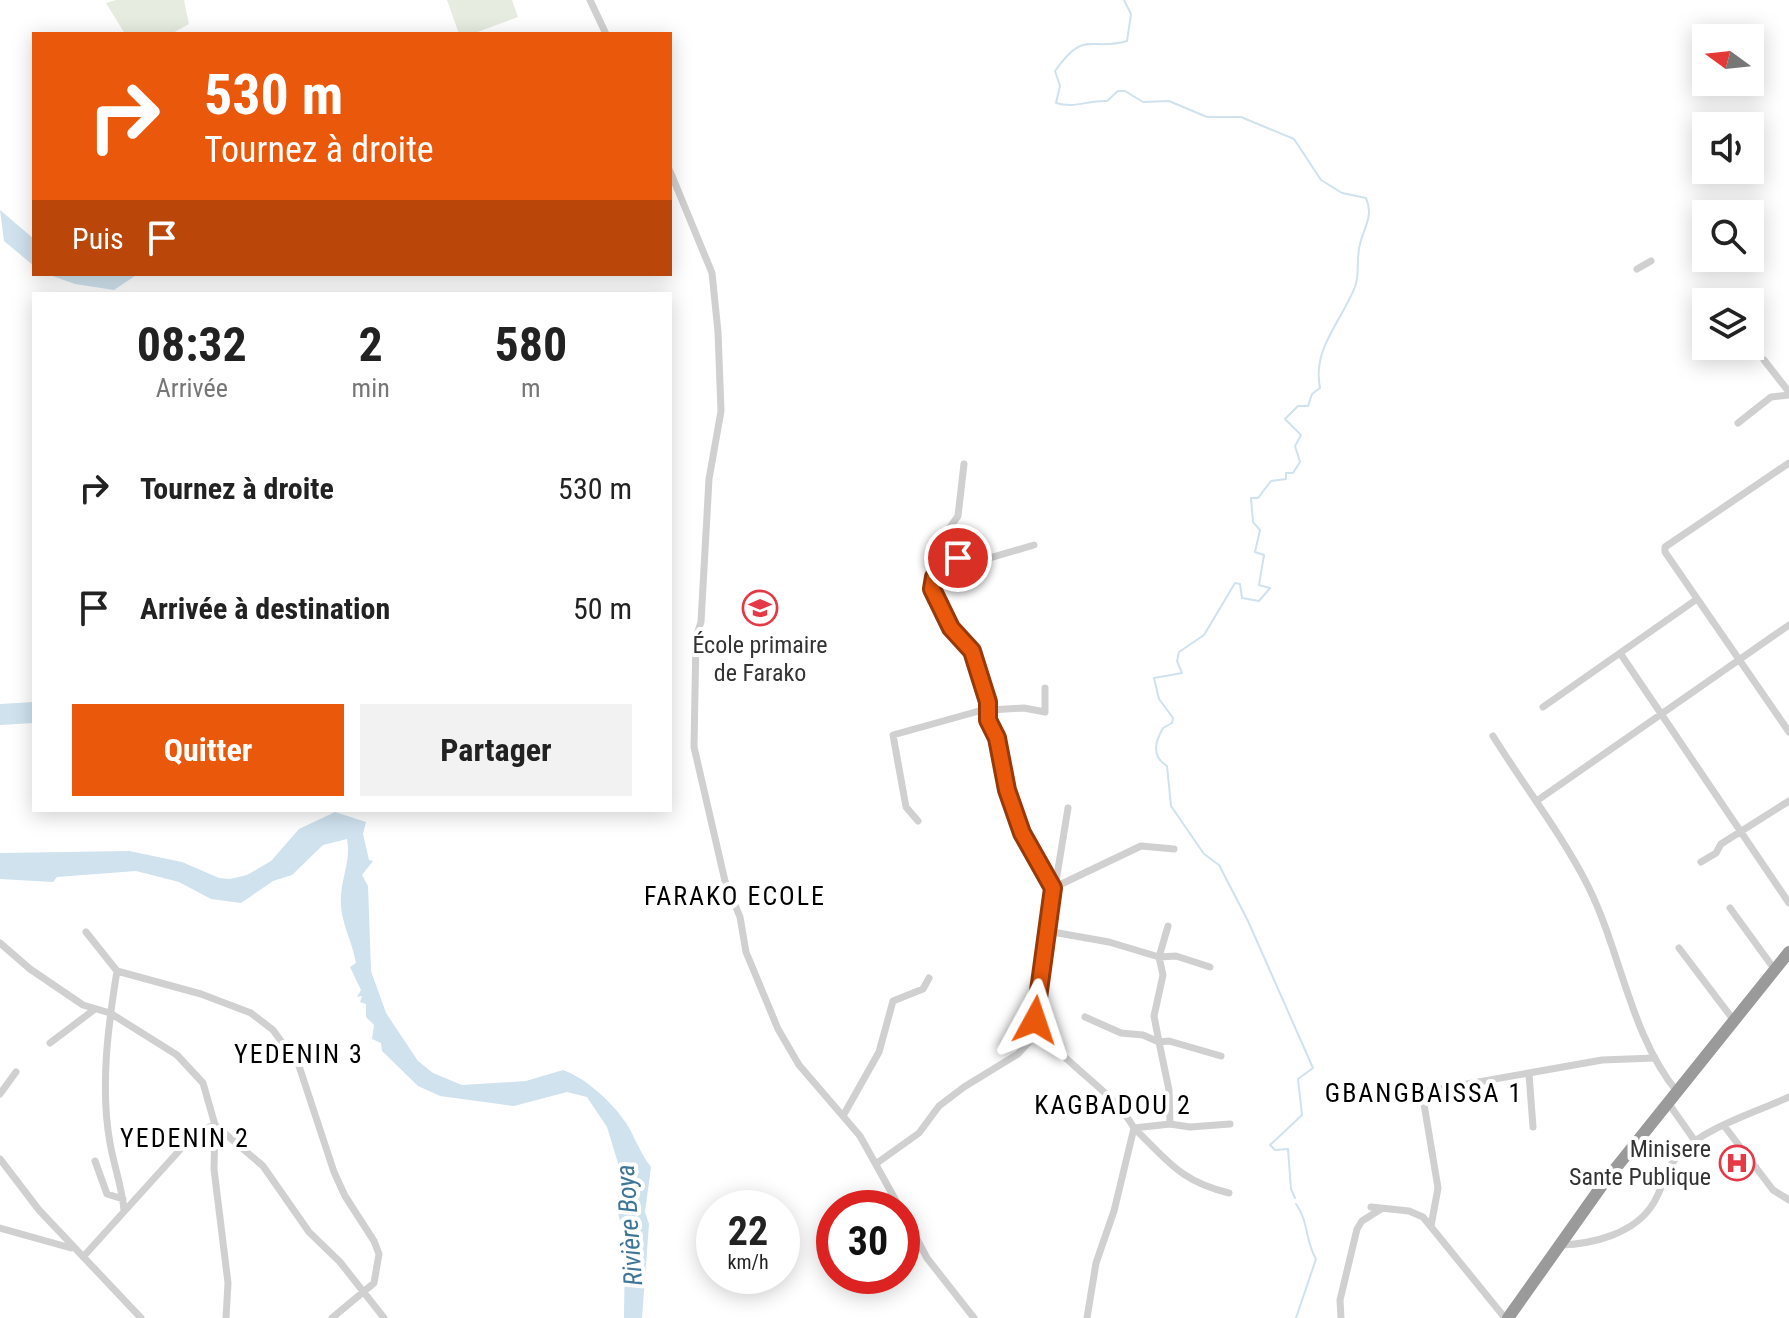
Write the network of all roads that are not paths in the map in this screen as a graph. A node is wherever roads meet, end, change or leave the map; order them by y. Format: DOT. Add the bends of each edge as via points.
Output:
graph roads {
  1 [pos="590,0"];
  2 [pos="605,32"];
  3 [pos="672,176"];
  4 [pos="1651,261"];
  5 [pos="1637,269"];
  6 [pos="1764,360"];
  7 [pos="1789,394"];
  8 [pos="1738,423"];
  9 [pos="1789,463"];
  10 [pos="964,464"];
  11 [pos="1034,545"];
  12 [pos="952,559"];
  13 [pos="1697,599"];
  14 [pos="1789,625"];
  15 [pos="1620,653"];
  16 [pos="1739,660"];
  17 [pos="1045,688"];
  18 [pos="1543,707"];
  19 [pos="1660,714"];
  20 [pos="988,720"];
  21 [pos="1789,732"];
  22 [pos="1493,736"];
  23 [pos="1538,800"];
  24 [pos="1789,801"];
  25 [pos="1068,808"];
  26 [pos="918,821"];
  27 [pos="1743,833"];
  28 [pos="1174,849"];
  29 [pos="1701,862"];
  30 [pos="1054,884"];
  31 [pos="1789,903"];
  32 [pos="1730,908"];
  33 [pos="1168,926"];
  34 [pos="1047,931"];
  35 [pos="86,932"];
  36 [pos="0,943"];
  37 [pos="1679,948"];
  38 [pos="1789,952"];
  39 [pos="1159,957"];
  40 [pos="1210,967"];
  41 [pos="1775,970"];
  42 [pos="117,971"];
  43 [pos="929,978"];
  44 [pos="95,1009"];
  45 [pos="1046,1012"];
  46 [pos="110,1013"];
  47 [pos="1034,1016"];
  48 [pos="1085,1017"];
  49 [pos="1735,1022"];
  50 [pos="1040,1030"];
  51 [pos="1159,1042"];
  52 [pos="50,1043"];
  53 [pos="1221,1056"];
  54 [pos="1655,1058"];
  55 [pos="16,1072"];
  56 [pos="1529,1074"];
  57 [pos="1678,1093"];
  58 [pos="0,1094"];
  59 [pos="1789,1097"];
  60 [pos="1669,1104"];
  61 [pos="843,1116"];
  62 [pos="1170,1124"];
  63 [pos="1230,1124"];
  64 [pos="215,1125"];
  65 [pos="1533,1127"];
  66 [pos="1725,1127"];
  67 [pos="1134,1128"];
  68 [pos="1695,1141"];
  69 [pos="0,1159"];
  70 [pos="95,1161"];
  71 [pos="877,1163"];
  72 [pos="891,1190"];
  73 [pos="1229,1193"];
  74 [pos="123,1199"];
  75 [pos="1789,1200"];
  76 [pos="1371,1207"];
  77 [pos="1381,1209"];
  78 [pos="124,1210"];
  79 [pos="1431,1226"];
  80 [pos="0,1228"];
  81 [pos="62,1236"];
  82 [pos="42,1239"];
  83 [pos="920,1245"];
  84 [pos="1558,1245"];
  85 [pos="74,1249"];
  86 [pos="83,1257"];
  87 [pos="365,1293"];
  88 [pos="141,1318"];
  89 [pos="226,1318"];
  90 [pos="332,1318"];
  91 [pos="384,1318"];
  92 [pos="974,1318"];
  93 [pos="1087,1318"];
  94 [pos="1341,1318"];
  95 [pos="1506,1318"];
  1 -- 2 [label="street"];
  3 -- 61 [label="street" via="712,273 718,332 721,411 709,479 696,637 694,747 725,888 740,917 746,952 799,1065"];
  4 -- 5 [label="street"];
  6 -- 7 [label="street"];
  7 -- 8 [label="street" via="1771,397"];
  9 -- 13 [label="street" via="1665,547"];
  10 -- 12 [label="street" via="958,516 948,530"];
  11 -- 12 [label="street" via="976,562"];
  12 -- 20 [label="street" via="934,577 932,589 951,628 972,651 988,702"];
  13 -- 15 [label="street"];
  13 -- 16 [label="street"];
  14 -- 16 [label="street"];
  15 -- 18 [label="street"];
  15 -- 19 [label="street"];
  16 -- 19 [label="street"];
  16 -- 21 [label="street"];
  17 -- 20 [label="street" via="1045,712 991,710"];
  19 -- 23 [label="street"];
  19 -- 27 [label="street"];
  20 -- 26 [label="street" via="979,711 893,735 898,782 906,807"];
  20 -- 30 [label="street" via="1022,833"];
  22 -- 23 [label="street"];
  23 -- 54 [label="street" via="1588,886"];
  24 -- 27 [label="street"];
  25 -- 30 [label="street"];
  27 -- 29 [label="street"];
  27 -- 31 [label="street"];
  28 -- 30 [label="street" via="1141,846"];
  30 -- 34 [label="street"];
  32 -- 41 [label="street"];
  33 -- 39 [label="street"];
  34 -- 39 [label="street"];
  34 -- 47 [label="street"];
  35 -- 42 [label="street"];
  36 -- 44 [label="street" via="58,989"];
  37 -- 49 [label="street"];
  38 -- 41 [label="highway"];
  39 -- 40 [label="street" via="1176,956"];
  39 -- 51 [label="street" via="1163,975 1154,1016"];
  41 -- 49 [label="highway"];
  42 -- 46 [label="street"];
  42 -- 87 [label="street" via="251,1013 287,1048 299,1066 339,1184 379,1254 374,1283"];
  43 -- 61 [label="street" via="923,989 893,1001 879,1052"];
  44 -- 46 [label="street"];
  44 -- 52 [label="street"];
  45 -- 47 [label="street"];
  46 -- 64 [label="street" via="177,1055 197,1075 210,1098"];
  46 -- 74 [label="street" via="107,1105"];
  47 -- 50 [label="street"];
  48 -- 51 [label="street"];
  49 -- 57 [label="highway"];
  50 -- 67 [label="street"];
  50 -- 71 [label="street" via="1018,1054 939,1106 919,1133"];
  51 -- 53 [label="street"];
  51 -- 62 [label="street"];
  54 -- 56 [label="street" via="1602,1060"];
  54 -- 57 [label="street"];
  55 -- 58 [label="street"];
  56 -- 65 [label="street"];
  56 -- 79 [label="street" via="1422,1092 1438,1188"];
  57 -- 60 [label="highway"];
  59 -- 66 [label="street"];
  60 -- 68 [label="street"];
  60 -- 84 [label="highway"];
  61 -- 71 [label="street"];
  62 -- 63 [label="street"];
  62 -- 67 [label="street"];
  64 -- 78 [label="street" via="197,1131"];
  64 -- 87 [label="street" via="263,1166 309,1232"];
  64 -- 89 [label="street"];
  66 -- 68 [label="street"];
  66 -- 75 [label="street" via="1773,1190"];
  67 -- 73 [label="street" via="1196,1185"];
  67 -- 93 [label="street" via="1096,1263"];
  68 -- 84 [label="street" via="1678,1155 1643,1215 1593,1244"];
  69 -- 81 [label="street"];
  70 -- 74 [label="street" via="107,1194"];
  71 -- 72 [label="street"];
  74 -- 78 [label="street"];
  76 -- 77 [label="street"];
  77 -- 79 [label="street" via="1409,1211"];
  77 -- 94 [label="street" via="1357,1229 1340,1300"];
  78 -- 86 [label="street"];
  79 -- 95 [label="street"];
  80 -- 82 [label="street"];
  81 -- 82 [label="street"];
  81 -- 85 [label="street"];
  82 -- 85 [label="street"];
  83 -- 92 [label="street"];
  84 -- 95 [label="highway"];
  85 -- 86 [label="street"];
  86 -- 88 [label="street"];
  87 -- 90 [label="street"];
  87 -- 91 [label="street"];
}
